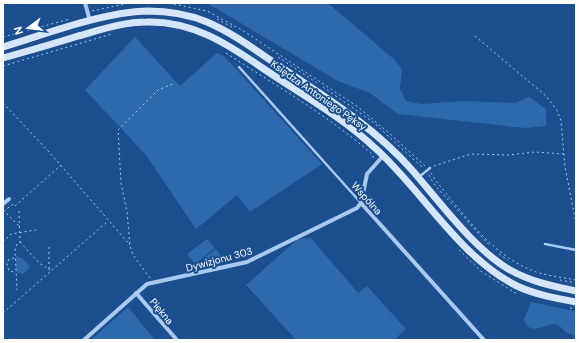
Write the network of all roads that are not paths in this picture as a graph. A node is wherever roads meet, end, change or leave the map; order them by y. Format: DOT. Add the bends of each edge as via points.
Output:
graph roads {
  1 [pos="85,3"];
  2 [pos="90,21"];
  3 [pos="3,47"];
  4 [pos="3,58"];
  5 [pos="239,67"];
  6 [pos="383,156"];
  7 [pos="430,168"];
  8 [pos="418,178"];
  9 [pos="9,199"];
  10 [pos="361,203"];
  11 [pos="3,204"];
  12 [pos="545,244"];
  13 [pos="576,250"];
  14 [pos="576,291"];
  15 [pos="136,292"];
  16 [pos="576,302"];
  17 [pos="84,340"];
  18 [pos="177,340"];
  19 [pos="484,340"];
  1 -- 2 [label="street"];
  2 -- 3 [label="main road, Księdza Antoniego Pęksy"];
  2 -- 8 [label="main road, Księdza Antoniego Pęksy" via="127,12 156,11 185,15 219,28 354,117 392,149"];
  4 -- 6 [label="main road, Księdza Antoniego Pęksy" via="122,24 147,22 183,26 204,32 231,47 343,122"];
  5 -- 10 [label="lane, Wspólna"];
  6 -- 10 [label="street" via="367,174"];
  6 -- 16 [label="main road, Księdza Antoniego Pęksy" via="471,253 486,266 526,290"];
  7 -- 8 [label="lane"];
  8 -- 14 [label="main road, Księdza Antoniego Pęksy" via="479,246 498,263 538,282"];
  9 -- 11 [label="street"];
  10 -- 15 [label="street, Dywizjonu 303" via="357,208 247,262 147,284"];
  10 -- 19 [label="street, Wspólna"];
  12 -- 13 [label="lane"];
  15 -- 17 [label="street, Dywizjonu 303"];
  15 -- 18 [label="street, Piękna"];
}
